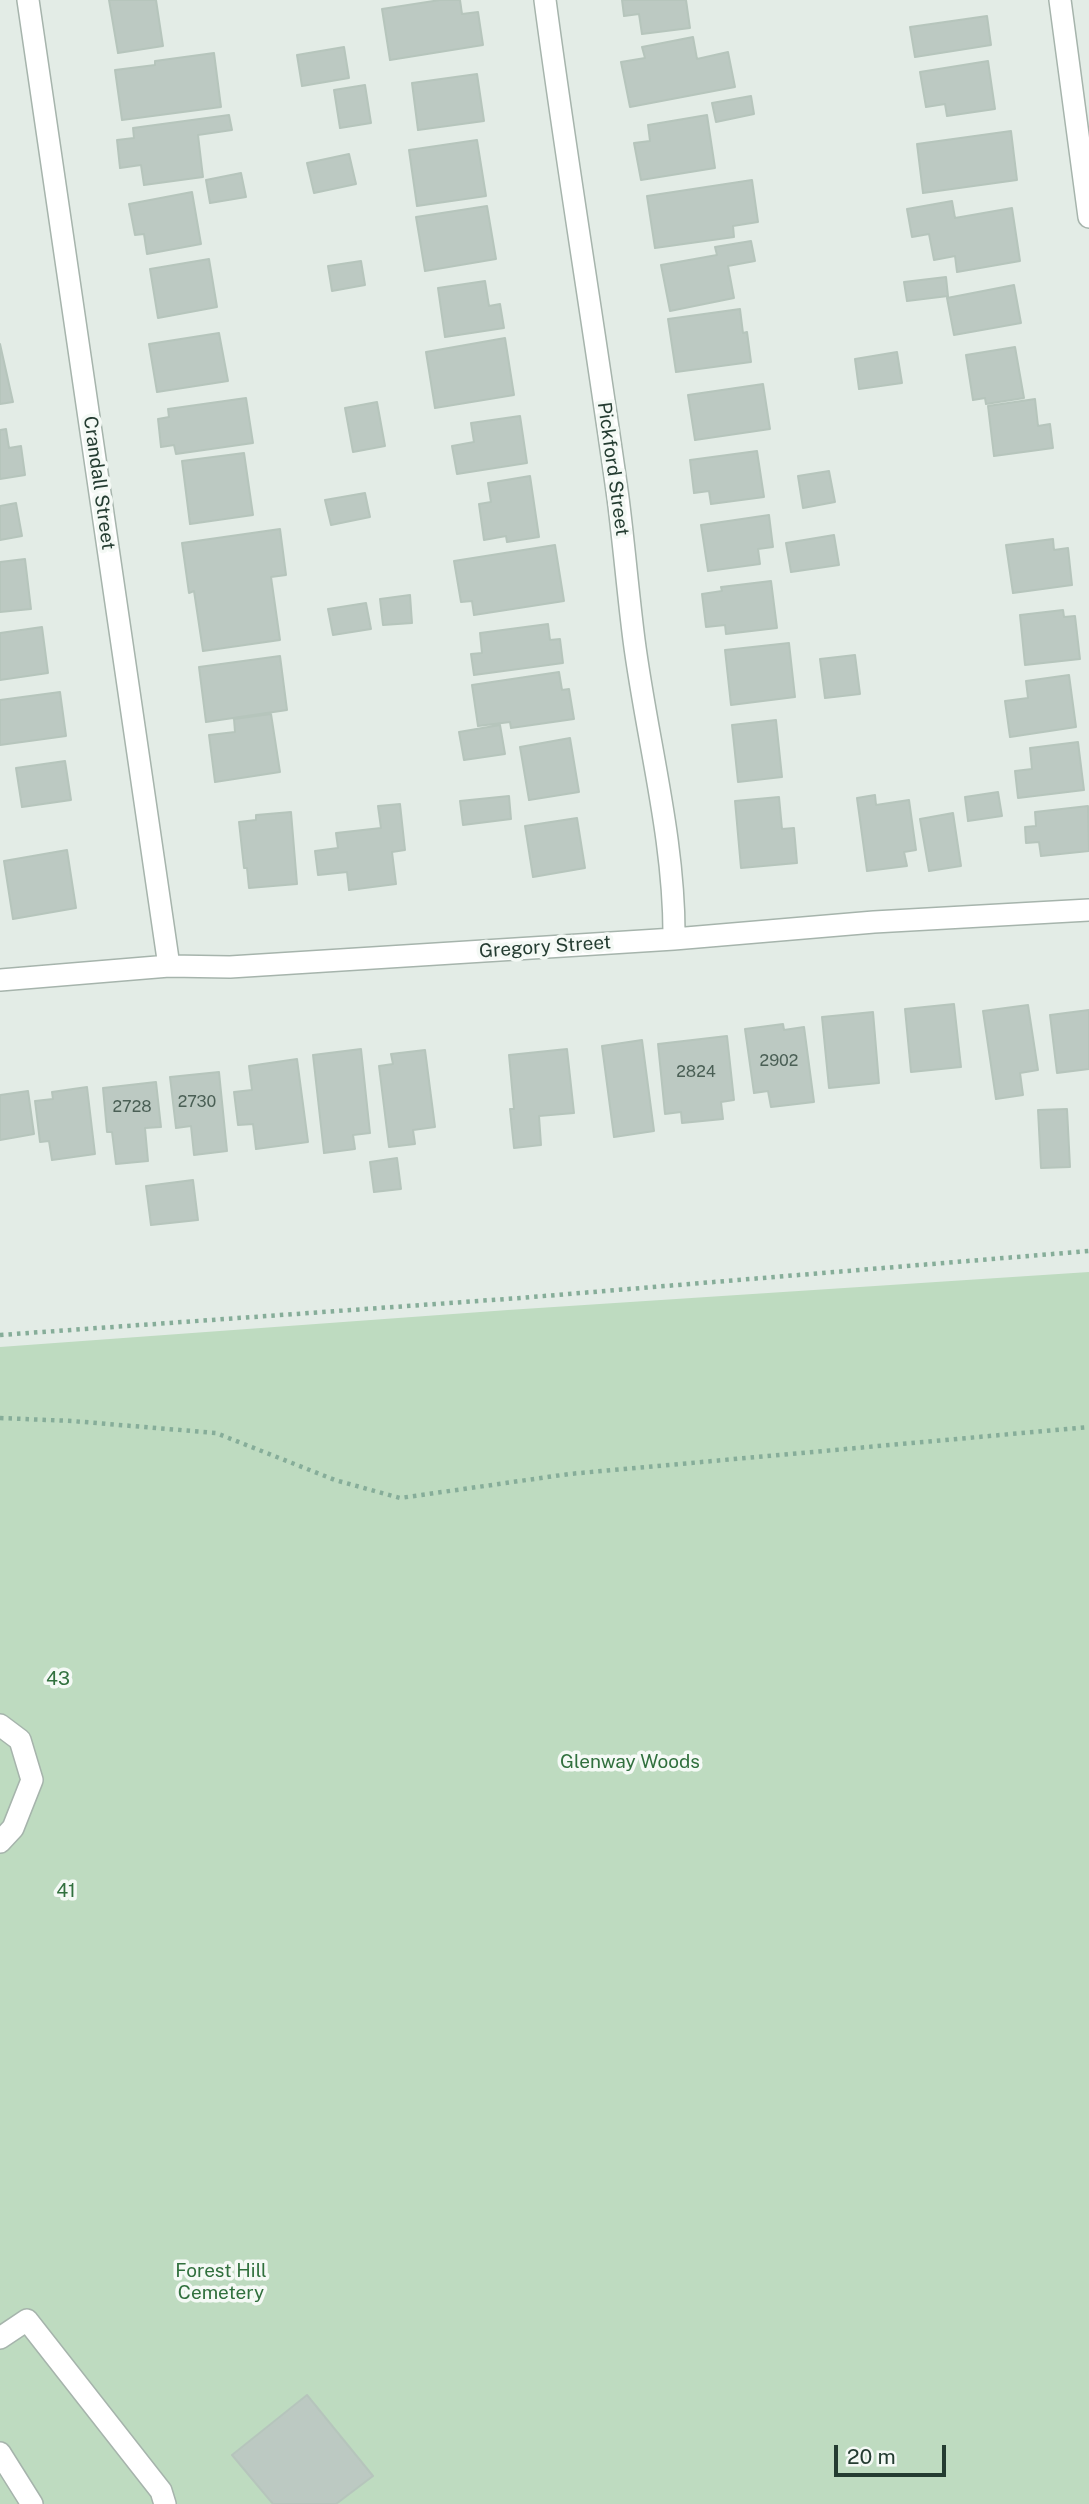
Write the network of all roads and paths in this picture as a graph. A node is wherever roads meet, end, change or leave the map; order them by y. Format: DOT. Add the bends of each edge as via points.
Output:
graph roads {
  1 [pos="28,0"];
  2 [pos="545,0"];
  3 [pos="1060,0"];
  4 [pos="1089,217"];
  5 [pos="1089,909"];
  6 [pos="674,939"];
  7 [pos="169,967"];
  8 [pos="0,980"];
  9 [pos="1089,1251"];
  10 [pos="0,1335"];
  11 [pos="0,1418"];
  12 [pos="1089,1427"];
  13 [pos="0,1725"];
  14 [pos="0,1842"];
  15 [pos="0,2337"];
  16 [pos="0,2453"];
  17 [pos="32,2504"];
  18 [pos="165,2504"];
  1 -- 7 [label="street, Crandall Street"];
  2 -- 6 [label="street, Pickford Street" via="618,499 634,641 675,894"];
  3 -- 4 [label="street"];
  5 -- 6 [label="street, Gregory Street"];
  6 -- 7 [label="street, Gregory Street"];
  7 -- 8 [label="street, Gregory Street"];
  9 -- 10 [label="path"];
  11 -- 12 [label="path" via="216,1433 335,1480 400,1497 569,1474"];
  13 -- 14 [label="street" via="20,1740 32,1780 13,1828"];
  15 -- 18 [label="street" via="27,2320 161,2491"];
  16 -- 17 [label="street"];
}
